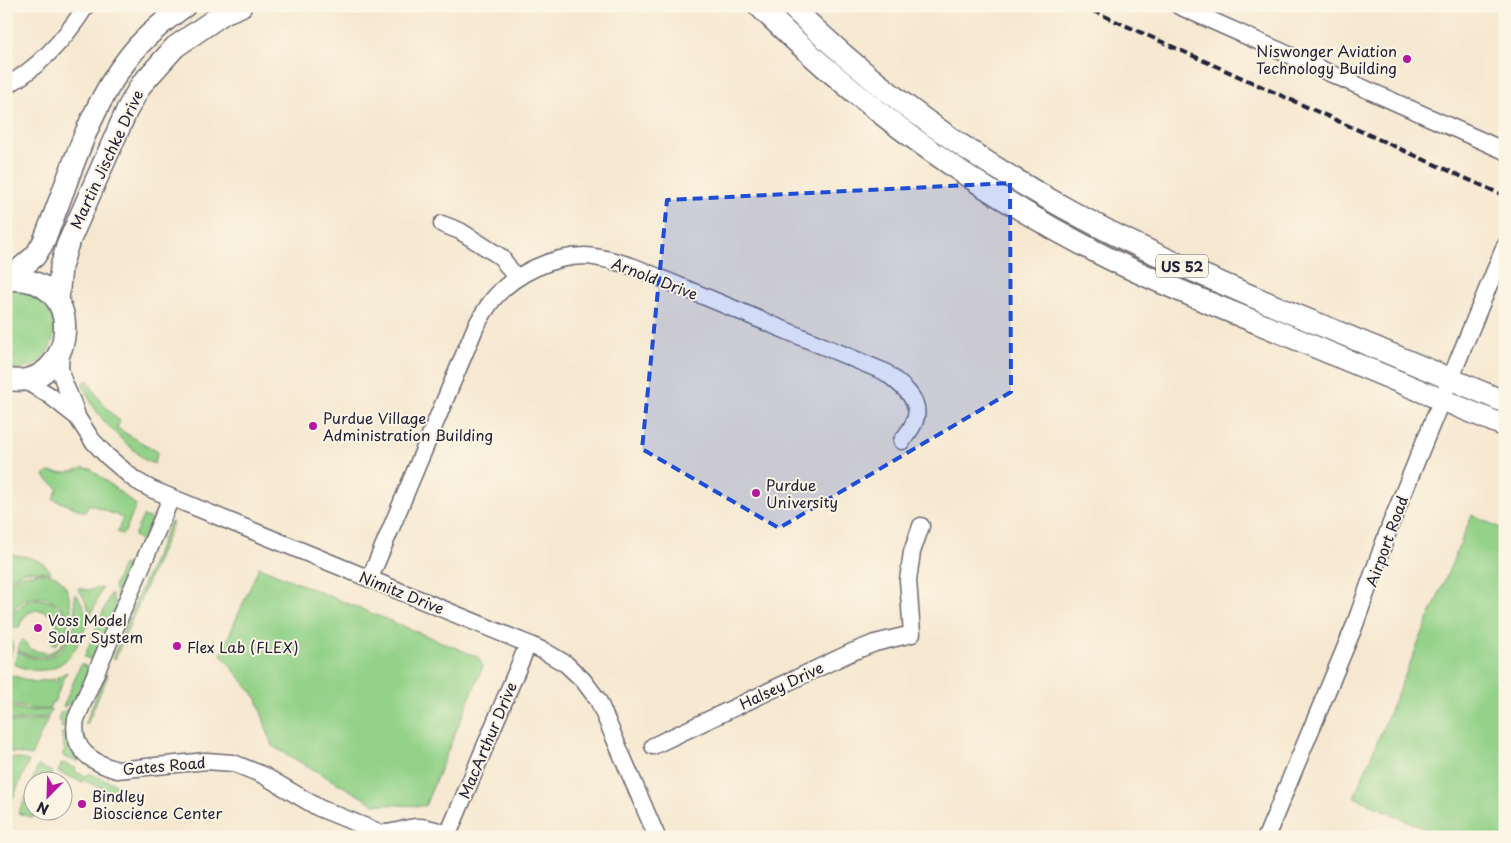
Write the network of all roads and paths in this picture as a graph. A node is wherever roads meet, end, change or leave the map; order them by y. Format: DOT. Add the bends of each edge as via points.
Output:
graph roads {
  1 [pos="86,6"];
  2 [pos="185,6"];
  3 [pos="241,6"];
  4 [pos="759,6"];
  5 [pos="791,6"];
  6 [pos="1179,6"];
  7 [pos="6,86"];
  8 [pos="1505,150"];
  9 [pos="442,224"];
  10 [pos="1505,246"];
  11 [pos="516,278"];
  12 [pos="7,280"];
  13 [pos="58,300"];
  14 [pos="62,348"];
  15 [pos="1450,379"];
  16 [pos="12,380"];
  17 [pos="1441,400"];
  18 [pos="1505,402"];
  19 [pos="77,417"];
  20 [pos="1505,426"];
  21 [pos="902,441"];
  22 [pos="170,498"];
  23 [pos="921,526"];
  24 [pos="370,578"];
  25 [pos="528,644"];
  26 [pos="653,746"];
  27 [pos="447,836"];
  28 [pos="657,837"];
  29 [pos="1266,837"];
  1 -- 7 [label="street" via="53,50"];
  2 -- 12 [label="main road, Martin Jischke Drive" via="153,31 112,80 77,155 43,243 35,256"];
  3 -- 13 [label="main road, Martin Jischke Drive" via="224,13 174,47 141,85 67,246"];
  4 -- 17 [label="main road, US 52" via="830,72 917,141 960,172 1050,227 1146,276"];
  5 -- 15 [label="main road, US 52" via="844,54 929,122 1063,208 1164,258"];
  6 -- 8 [label="street"];
  9 -- 11 [label="street" via="460,231 501,257"];
  10 -- 15 [label="street, Airport Road"];
  11 -- 21 [label="street, Arnold Drive" via="563,259 585,256 611,260 645,271 885,372 907,390 917,415"];
  11 -- 24 [label="street, Arnold Drive" via="496,295 476,326"];
  12 -- 13 [label="main road" via="29,280"];
  13 -- 14 [label="main road, Martin Jischke Drive" via="64,320"];
  14 -- 16 [label="main road" via="44,371"];
  14 -- 19 [label="street, Nimitz Drive" via="60,369"];
  15 -- 17 [label="street, Airport Road"];
  15 -- 18 [label="main road, US 52"];
  16 -- 19 [label="street, Nimitz Drive" via="49,396"];
  17 -- 20 [label="main road, US 52"];
  17 -- 29 [label="street, Airport Road" via="1391,523 1354,627"];
  19 -- 22 [label="street, Nimitz Drive" via="92,440 120,468 140,483"];
  22 -- 24 [label="street, Nimitz Drive"];
  22 -- 27 [label="street, Gates Road" via="76,718 80,748 88,757 117,770 206,761 233,763 263,775 319,808 381,833 416,827"];
  23 -- 26 [label="street, Halsey Drive" via="912,552 908,580 912,634 852,652"];
  24 -- 25 [label="street, Nimitz Drive"];
  25 -- 27 [label="street, MacArthur Drive"];
  25 -- 28 [label="street, Nimitz Drive" via="566,664 584,680 598,700"];
}
